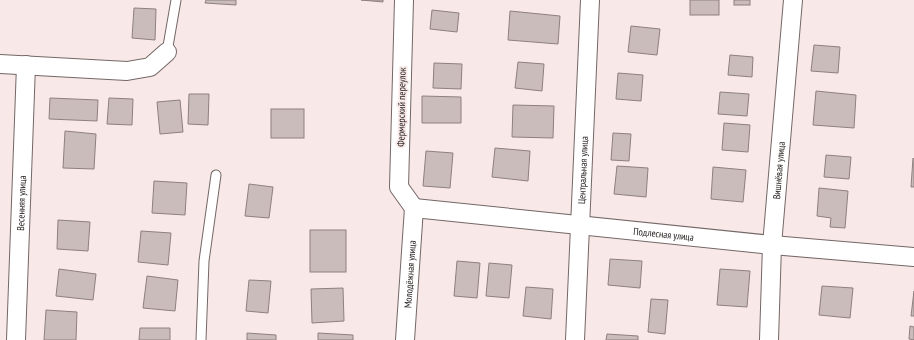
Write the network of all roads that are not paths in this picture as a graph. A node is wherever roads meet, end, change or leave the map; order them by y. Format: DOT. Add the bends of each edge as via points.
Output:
graph roads {
  1 [pos="176,0"];
  2 [pos="404,0"];
  3 [pos="590,0"];
  4 [pos="793,0"];
  5 [pos="167,52"];
  6 [pos="0,64"];
  7 [pos="26,65"];
  8 [pos="216,175"];
  9 [pos="414,208"];
  10 [pos="579,225"];
  11 [pos="772,245"];
  12 [pos="914,257"];
  13 [pos="16,340"];
  14 [pos="201,340"];
  15 [pos="405,340"];
  16 [pos="575,340"];
  17 [pos="769,340"];
  1 -- 5 [label="lane"];
  2 -- 9 [label="street, Фермерский переулок" via="399,186"];
  3 -- 10 [label="street, Центральная улица"];
  4 -- 11 [label="street, Вишнёвая улица"];
  5 -- 7 [label="street" via="150,67 127,71"];
  6 -- 7 [label="street"];
  7 -- 13 [label="street, Весенняя улица"];
  8 -- 14 [label="lane" via="204,261"];
  9 -- 10 [label="street, Подлесная улица"];
  9 -- 15 [label="street, Молодёжная улица"];
  10 -- 11 [label="street, Подлесная улица"];
  10 -- 16 [label="street, Центральная улица"];
  11 -- 12 [label="street, Подлесная улица"];
  11 -- 17 [label="street, Вишнёвая улица"];
}
